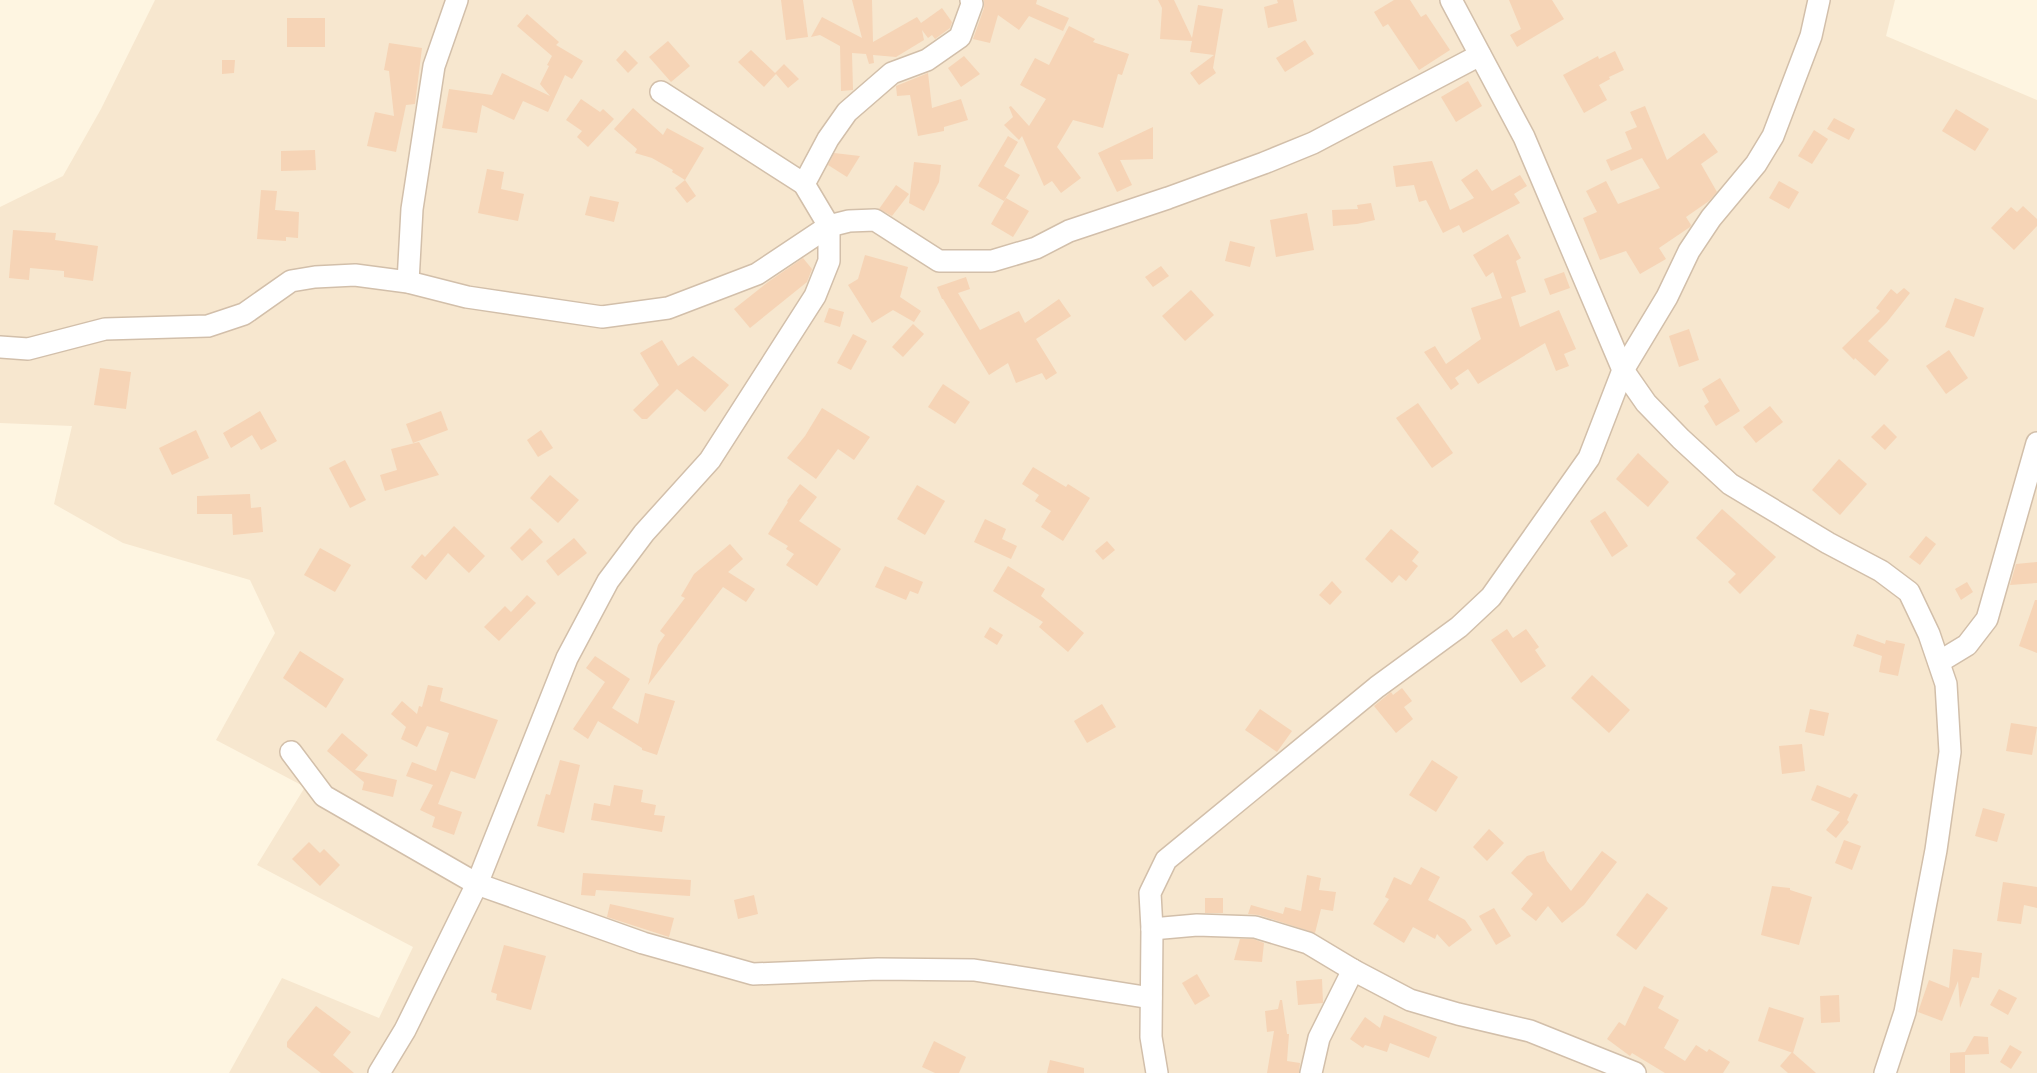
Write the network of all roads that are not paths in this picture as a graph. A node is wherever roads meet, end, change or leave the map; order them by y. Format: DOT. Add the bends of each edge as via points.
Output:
graph roads {
  1 [pos="457,0"];
  2 [pos="972,0"];
  3 [pos="1451,0"];
  4 [pos="1819,0"];
  5 [pos="1480,55"];
  6 [pos="661,92"];
  7 [pos="804,184"];
  8 [pos="829,226"];
  9 [pos="408,282"];
  10 [pos="0,347"];
  11 [pos="1623,370"];
  12 [pos="2037,443"];
  13 [pos="1939,662"];
  14 [pos="291,752"];
  15 [pos="477,884"];
  16 [pos="1152,929"];
  17 [pos="1353,970"];
  18 [pos="1152,998"];
  19 [pos="379,1073"];
  20 [pos="1157,1073"];
  21 [pos="1311,1073"];
  22 [pos="1635,1073"];
  23 [pos="1885,1073"];
  1 -- 9 [label="street" via="434,66 412,210"];
  2 -- 7 [label="street" via="960,37 927,60 892,72 847,112"];
  3 -- 5 [label="street"];
  4 -- 11 [label="street" via="1811,36 1773,136 1756,164 1711,218 1689,251 1667,297"];
  5 -- 8 [label="street" via="1305,146 1186,192 1069,231 1036,248 992,261 939,261 875,220"];
  5 -- 11 [label="street" via="1524,137"];
  6 -- 7 [label="street"];
  7 -- 8 [label="street"];
  8 -- 9 [label="street" via="757,274 659,310 602,317 467,297"];
  8 -- 15 [label="street" via="829,262 815,296 710,460 644,533 608,582 567,658"];
  9 -- 10 [label="street" via="355,275 315,276 291,281 244,314 208,326 105,329 28,349"];
  11 -- 13 [label="street" via="1646,403 1730,484 1828,543 1881,570 1909,592"];
  11 -- 16 [label="street" via="1588,458 1492,597 1459,627 1377,687 1166,860 1150,893"];
  12 -- 13 [label="street" via="1987,619 1968,645"];
  13 -- 23 [label="street" via="1946,684 1950,752 1936,850 1905,1012"];
  14 -- 15 [label="street" via="324,796"];
  15 -- 18 [label="street" via="643,943 753,974 878,969 974,970"];
  15 -- 19 [label="street" via="405,1030"];
  16 -- 17 [label="street" via="1198,925 1255,927 1308,943"];
  16 -- 18 [label="street"];
  17 -- 21 [label="street" via="1319,1038"];
  17 -- 22 [label="street" via="1410,1000 1530,1031"];
  18 -- 20 [label="street" via="1151,1037"];
}
